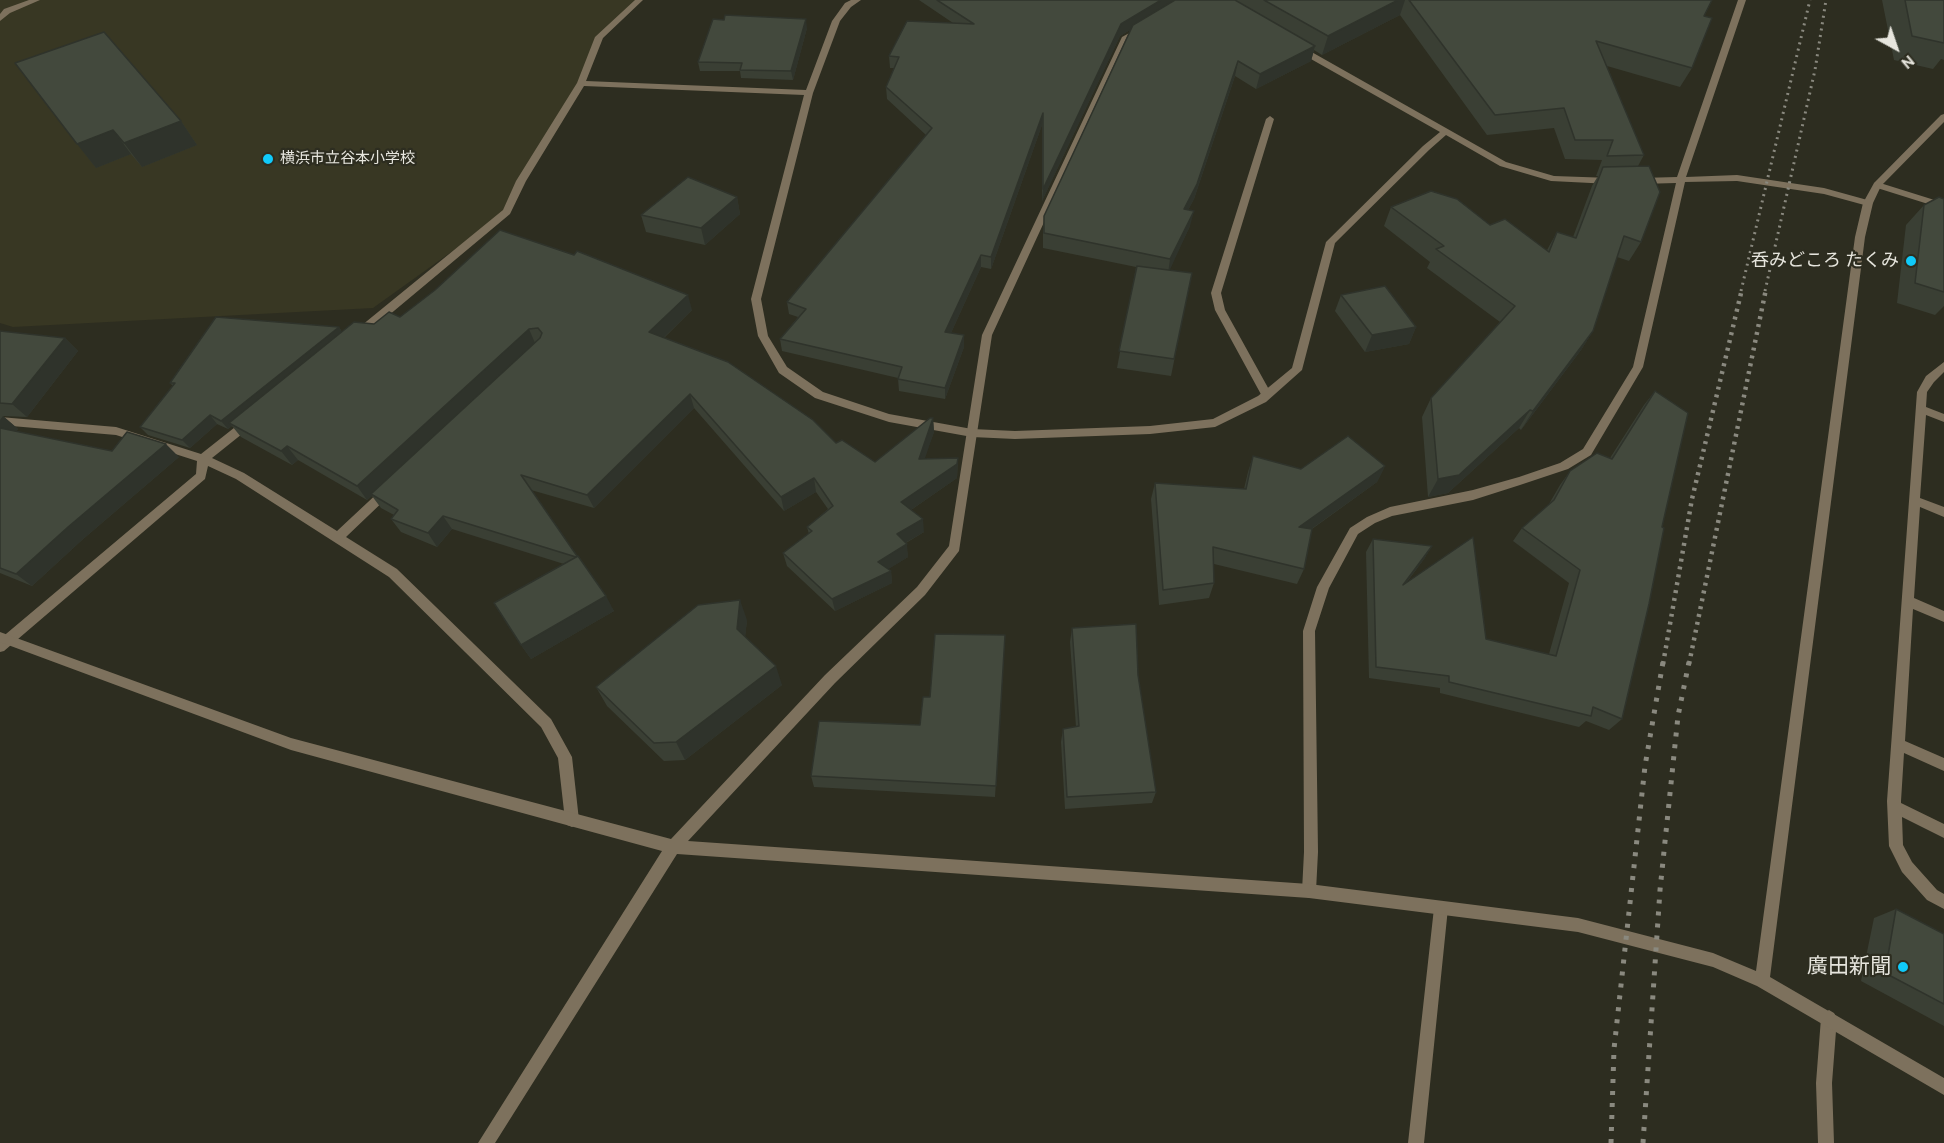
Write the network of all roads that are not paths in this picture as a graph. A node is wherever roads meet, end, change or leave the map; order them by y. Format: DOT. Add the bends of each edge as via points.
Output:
graph roads {
  1 [pos="36,0"];
  2 [pos="639,0"];
  3 [pos="857,0"];
  4 [pos="1738,3"];
  5 [pos="0,19"];
  6 [pos="1153,21"];
  7 [pos="1285,40"];
  8 [pos="581,83"];
  9 [pos="809,93"];
  10 [pos="1944,117"];
  11 [pos="1270,119"];
  12 [pos="1445,132"];
  13 [pos="1681,179"];
  14 [pos="1877,185"];
  15 [pos="1868,202"];
  16 [pos="1944,206"];
  17 [pos="349,343"];
  18 [pos="1944,366"];
  19 [pos="1267,395"];
  20 [pos="1920,409"];
  21 [pos="258,415"];
  22 [pos="1944,418"];
  23 [pos="0,421"];
  24 [pos="972,433"];
  25 [pos="203,459"];
  26 [pos="396,482"];
  27 [pos="1914,500"];
  28 [pos="1944,512"];
  29 [pos="337,538"];
  30 [pos="1908,601"];
  31 [pos="1944,617"];
  32 [pos="3,642"];
  33 [pos="1898,744"];
  34 [pos="1944,765"];
  35 [pos="1895,807"];
  36 [pos="572,820"];
  37 [pos="1944,831"];
  38 [pos="673,847"];
  39 [pos="1309,891"];
  40 [pos="1944,902"];
  41 [pos="1441,908"];
  42 [pos="1762,981"];
  43 [pos="1829,1018"];
  44 [pos="1944,1087"];
  45 [pos="486,1143"];
  46 [pos="1416,1143"];
  47 [pos="1826,1143"];
  1 -- 5 [label="street" via="7,11"];
  2 -- 8 [label="street" via="599,38"];
  3 -- 9 [label="street" via="836,21"];
  4 -- 13 [label="street"];
  6 -- 24 [label="street" via="1126,37 987,335"];
  7 -- 12 [label="street"];
  8 -- 9 [label="street"];
  8 -- 17 [label="street" via="507,212"];
  9 -- 24 [label="street" via="756,299 763,336 783,370 819,395 889,418"];
  10 -- 14 [label="street"];
  11 -- 19 [label="street" via="1216,293 1220,310"];
  12 -- 13 [label="street" via="1503,164 1554,179"];
  12 -- 19 [label="street" via="1331,242 1297,370"];
  13 -- 15 [label="street" via="1737,178"];
  13 -- 39 [label="street" via="1638,367 1587,452 1564,466 1520,481 1371,520 1354,531 1328,577 1309,631"];
  14 -- 15 [label="street"];
  14 -- 16 [label="street"];
  15 -- 42 [label="street" via="1860,237"];
  18 -- 20 [label="street" via="1922,392"];
  19 -- 24 [label="street" via="1215,423 1150,430"];
  20 -- 22 [label="street"];
  20 -- 27 [label="street"];
  21 -- 25 [label="street"];
  23 -- 25 [label="street" via="116,431"];
  24 -- 38 [label="street" via="955,548 921,591 830,680"];
  25 -- 29 [label="street" via="240,476"];
  25 -- 32 [label="street" via="201,476"];
  26 -- 29 [label="street"];
  27 -- 28 [label="street"];
  27 -- 30 [label="street"];
  29 -- 36 [label="street" via="393,573 546,723 565,757"];
  30 -- 31 [label="street"];
  30 -- 33 [label="street"];
  32 -- 36 [label="street" via="291,744"];
  33 -- 34 [label="street"];
  33 -- 35 [label="street"];
  35 -- 37 [label="street"];
  35 -- 40 [label="street" via="1899,853 1932,895"];
  36 -- 38 [label="street"];
  38 -- 39 [label="street"];
  38 -- 45 [label="street"];
  39 -- 41 [label="street"];
  41 -- 42 [label="street" via="1578,926 1713,960"];
  41 -- 46 [label="street"];
  42 -- 43 [label="street"];
  43 -- 44 [label="street"];
  43 -- 47 [label="street" via="1824,1083"];
}
